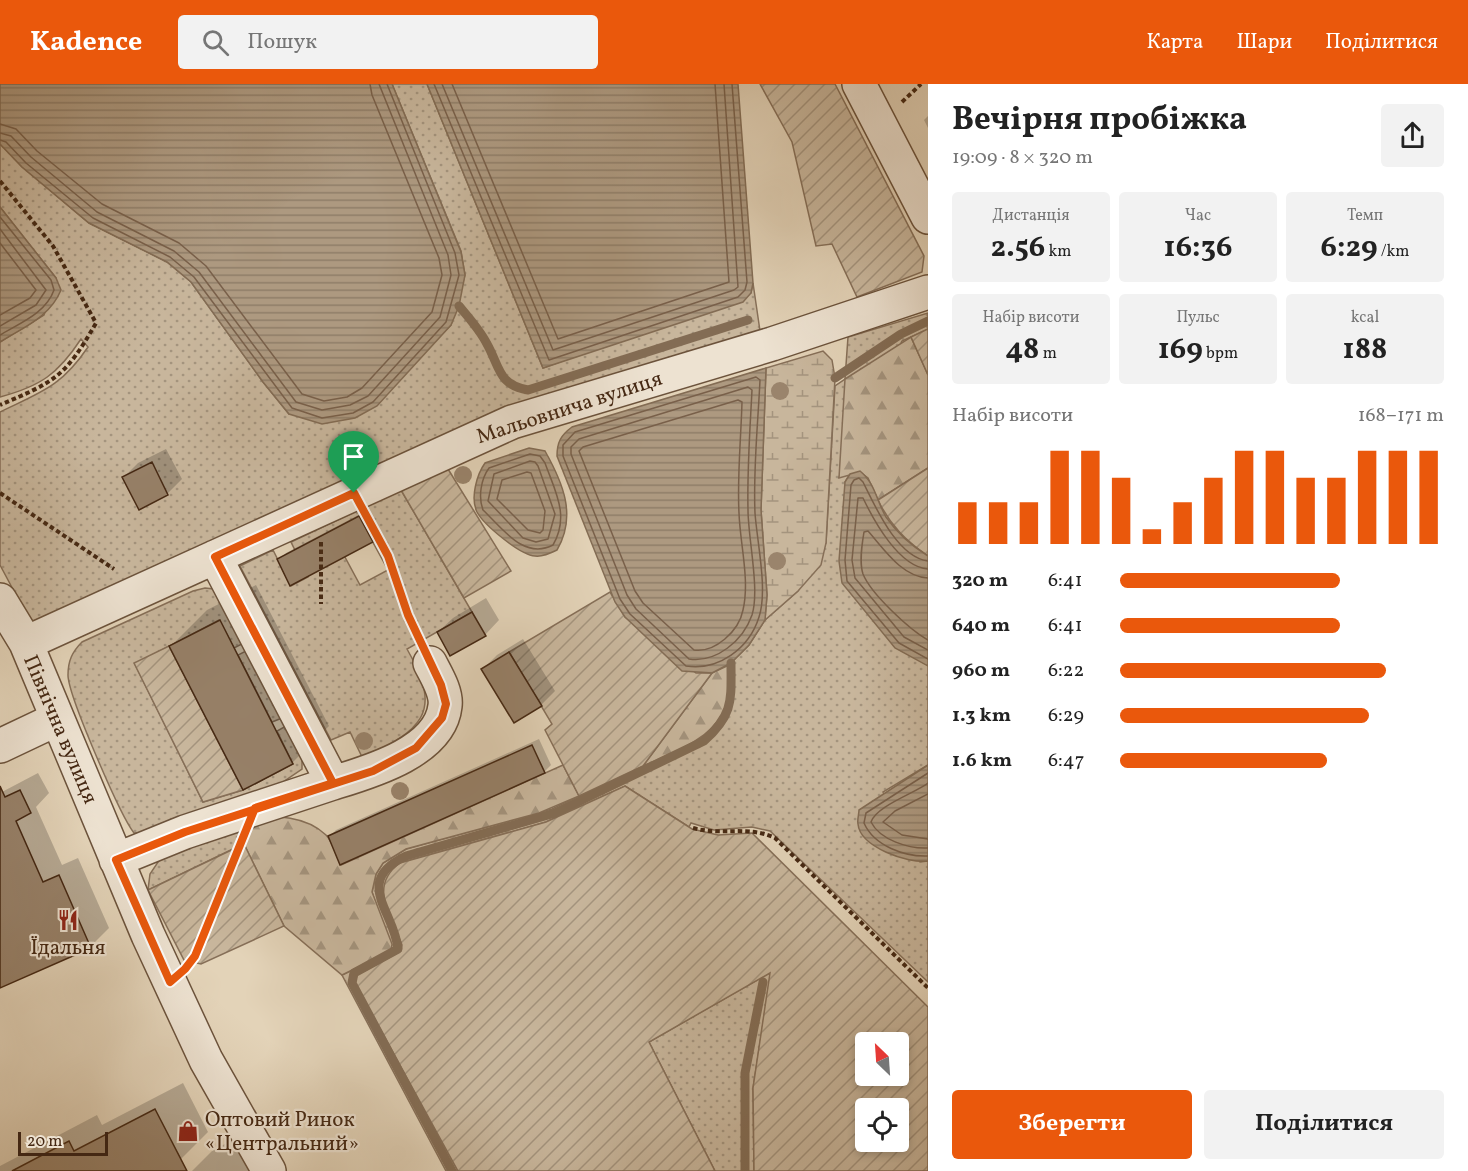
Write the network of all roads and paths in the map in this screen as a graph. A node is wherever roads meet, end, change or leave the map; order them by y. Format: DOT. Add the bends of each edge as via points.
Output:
graph roads {
  1 [pos="859,84"];
  2 [pos="0,181"];
  3 [pos="928,217"];
  4 [pos="928,292"];
  5 [pos="0,405"];
  6 [pos="0,493"];
  7 [pos="354,493"];
  8 [pos="320,509"];
  9 [pos="215,557"];
  10 [pos="145,589"];
  11 [pos="0,600"];
  12 [pos="321,604"];
  13 [pos="26,643"];
  14 [pos="430,663"];
  15 [pos="57,719"];
  16 [pos="0,746"];
  17 [pos="333,783"];
  18 [pos="255,808"];
  19 [pos="693,828"];
  20 [pos="116,860"];
  21 [pos="170,982"];
  22 [pos="928,988"];
  23 [pos="269,1171"];
  1 -- 3 [label="street"];
  2 -- 5 [label="path" via="48,239 96,323 64,372 44,387"];
  4 -- 7 [label="street, Мальовнича вулиця" via="772,344 512,422"];
  6 -- 10 [label="path"];
  7 -- 8 [label="street, Мальовнича вулиця"];
  7 -- 14 [label="path" via="388,556"];
  8 -- 9 [label="street, Мальовнича вулиця"];
  8 -- 12 [label="path"];
  9 -- 10 [label="street, Мальовнича вулиця"];
  9 -- 17 [label="street"];
  10 -- 13 [label="street, Мальовнича вулиця"];
  11 -- 13 [label="street, Північна вулиця"];
  13 -- 15 [label="street, Північна вулиця"];
  14 -- 17 [label="street" via="446,704 433,731 398,759"];
  15 -- 16 [label="street"];
  15 -- 20 [label="street, Північна вулиця"];
  17 -- 18 [label="street"];
  18 -- 20 [label="street" via="163,839"];
  18 -- 21 [label="path" via="195,956"];
  19 -- 22 [label="path" via="760,831 775,838"];
  20 -- 21 [label="street, Північна вулиця"];
  21 -- 23 [label="street, Північна вулиця" via="206,1060"];
}
